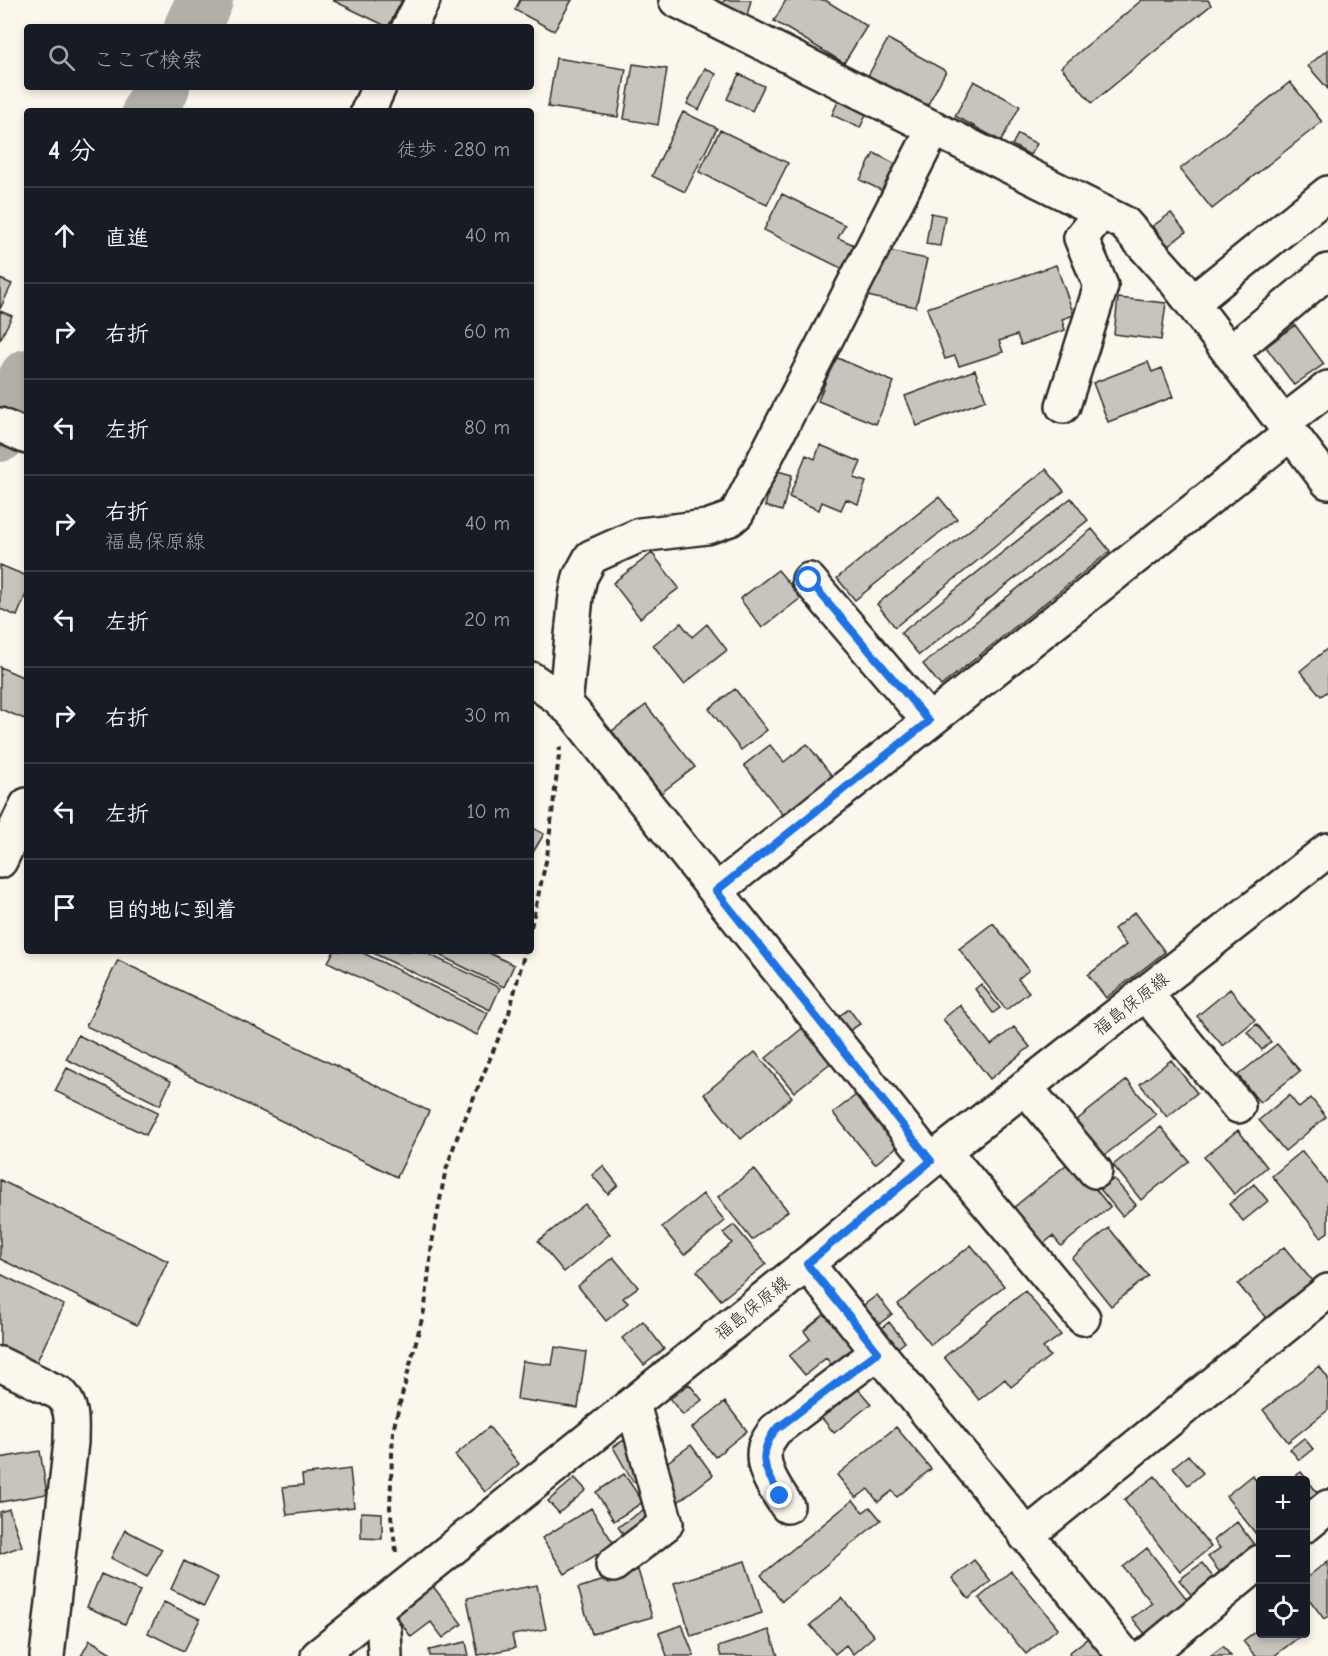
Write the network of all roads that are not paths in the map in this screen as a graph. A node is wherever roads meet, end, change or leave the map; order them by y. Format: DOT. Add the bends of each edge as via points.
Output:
graph roads {
  1 [pos="423,0"];
  2 [pos="676,0"];
  3 [pos="411,24"];
  4 [pos="378,90"];
  5 [pos="370,108"];
  6 [pos="934,128"];
  7 [pos="1328,193"];
  8 [pos="1101,212"];
  9 [pos="1328,271"];
  10 [pos="1192,303"];
  11 [pos="1230,353"];
  12 [pos="1328,388"];
  13 [pos="1063,406"];
  14 [pos="0,425"];
  15 [pos="1287,428"];
  16 [pos="24,436"];
  17 [pos="1328,482"];
  18 [pos="809,580"];
  19 [pos="534,681"];
  20 [pos="565,705"];
  21 [pos="929,721"];
  22 [pos="24,811"];
  23 [pos="1328,850"];
  24 [pos="0,861"];
  25 [pos="716,891"];
  26 [pos="1145,993"];
  27 [pos="1026,1087"];
  28 [pos="1238,1106"];
  29 [pos="938,1156"];
  30 [pos="1095,1171"];
  31 [pos="807,1264"];
  32 [pos="1328,1291"];
  33 [pos="1083,1318"];
  34 [pos="878,1352"];
  35 [pos="0,1364"];
  36 [pos="633,1404"];
  37 [pos="787,1506"];
  38 [pos="1328,1507"];
  39 [pos="1310,1521"];
  40 [pos="1026,1536"];
  41 [pos="613,1564"];
  42 [pos="1256,1565"];
  43 [pos="372,1613"];
  44 [pos="47,1656"];
  45 [pos="318,1656"];
  46 [pos="385,1656"];
  47 [pos="1125,1656"];
  48 [pos="1146,1656"];
  1 -- 3 [label="street"];
  2 -- 6 [label="street"];
  4 -- 5 [label="street"];
  6 -- 8 [label="street"];
  6 -- 20 [label="street" via="737,513 707,527 640,535 591,557 585,566 576,596"];
  7 -- 10 [label="street"];
  8 -- 10 [label="street" via="1124,224"];
  8 -- 13 [label="street" via="1081,238 1101,286"];
  9 -- 11 [label="street"];
  10 -- 11 [label="street"];
  11 -- 15 [label="street"];
  12 -- 15 [label="street"];
  14 -- 16 [label="street"];
  15 -- 17 [label="street"];
  15 -- 21 [label="street"];
  18 -- 21 [label="street"];
  19 -- 20 [label="street"];
  20 -- 25 [label="street"];
  21 -- 25 [label="street"];
  22 -- 24 [label="street"];
  23 -- 26 [label="street, 福島保原線"];
  25 -- 29 [label="street"];
  26 -- 27 [label="street, 福島保原線"];
  26 -- 28 [label="street"];
  27 -- 29 [label="street, 福島保原線"];
  27 -- 30 [label="street"];
  29 -- 31 [label="street, 福島保原線"];
  29 -- 33 [label="street"];
  31 -- 34 [label="street"];
  31 -- 36 [label="street, 福島保原線"];
  32 -- 40 [label="street"];
  34 -- 37 [label="street" via="775,1430 765,1444 766,1471"];
  34 -- 40 [label="street"];
  35 -- 44 [label="street" via="62,1394 71,1412"];
  36 -- 41 [label="street" via="666,1524"];
  36 -- 43 [label="street, 福島保原線"];
  38 -- 39 [label="street"];
  40 -- 47 [label="street"];
  42 -- 48 [label="street"];
  43 -- 45 [label="street, 福島保原線"];
  43 -- 46 [label="street" via="384,1631"];
}
